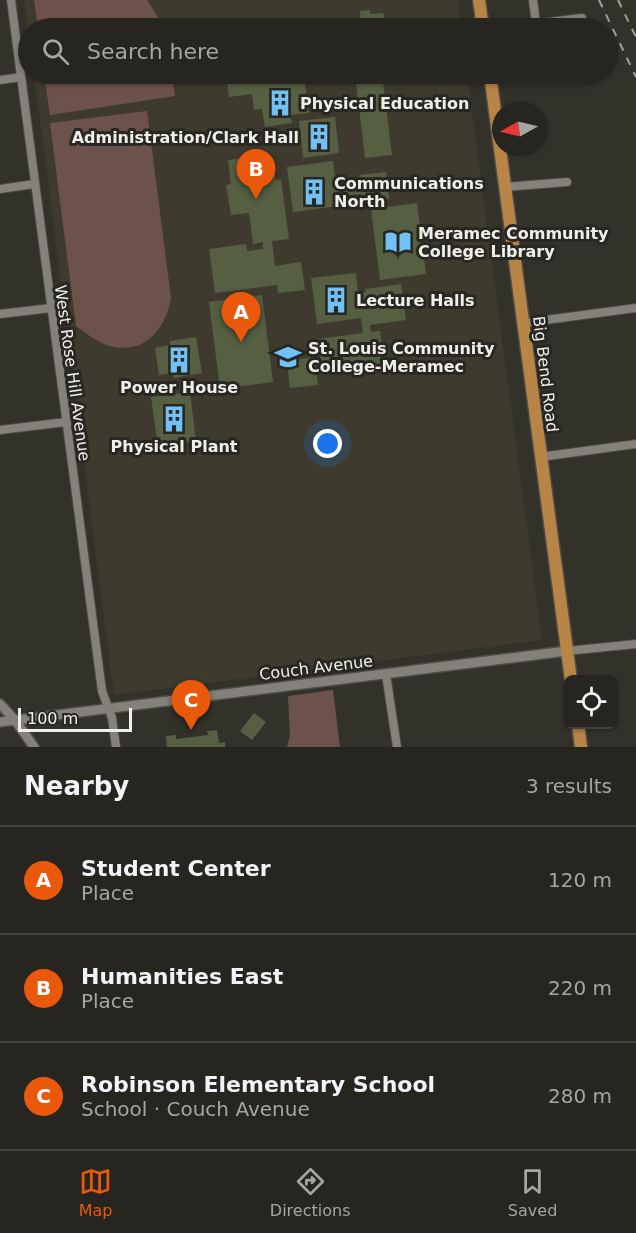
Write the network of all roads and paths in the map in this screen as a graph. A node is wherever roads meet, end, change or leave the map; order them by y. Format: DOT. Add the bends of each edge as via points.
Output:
graph roads {
  1 [pos="11,0"];
  2 [pos="480,0"];
  3 [pos="533,0"];
  4 [pos="482,18"];
  5 [pos="535,18"];
  6 [pos="18,54"];
  7 [pos="18,77"];
  8 [pos="0,80"];
  9 [pos="22,84"];
  10 [pos="491,84"];
  11 [pos="567,182"];
  12 [pos="34,184"];
  13 [pos="505,188"];
  14 [pos="0,189"];
  15 [pos="51,308"];
  16 [pos="636,308"];
  17 [pos="0,314"];
  18 [pos="523,323"];
  19 [pos="66,422"];
  20 [pos="0,430"];
  21 [pos="636,444"];
  22 [pos="540,457"];
  23 [pos="636,644"];
  24 [pos="567,651"];
  25 [pos="386,674"];
  26 [pos="570,675"];
  27 [pos="0,704"];
  28 [pos="108,708"];
  29 [pos="15,720"];
  30 [pos="0,722"];
  31 [pos="579,729"];
  32 [pos="34,747"];
  33 [pos="116,747"];
  34 [pos="397,747"];
  35 [pos="581,747"];
  1 -- 6 [label="street, West Rose Hill Avenue"];
  2 -- 4 [label="main road"];
  3 -- 5 [label="street"];
  7 -- 8 [label="street"];
  9 -- 12 [label="street, West Rose Hill Avenue"];
  10 -- 13 [label="main road, Big Bend Road"];
  11 -- 13 [label="street"];
  12 -- 14 [label="street"];
  12 -- 15 [label="street, West Rose Hill Avenue"];
  13 -- 18 [label="main road, Big Bend Road"];
  15 -- 17 [label="street"];
  15 -- 19 [label="street, West Rose Hill Avenue"];
  16 -- 18 [label="street"];
  18 -- 22 [label="main road, Big Bend Road"];
  19 -- 20 [label="street"];
  19 -- 28 [label="street, West Rose Hill Avenue" via="102,692"];
  21 -- 22 [label="street"];
  22 -- 24 [label="main road, Big Bend Road"];
  23 -- 24 [label="street, Couch Avenue"];
  24 -- 25 [label="street, Couch Avenue"];
  24 -- 26 [label="main road, Big Bend Road"];
  25 -- 28 [label="street, Couch Avenue"];
  25 -- 34 [label="street"];
  27 -- 29 [label="street"];
  28 -- 29 [label="street, Couch Avenue"];
  28 -- 33 [label="street, West Rose Hill Avenue"];
  29 -- 30 [label="street, Couch Avenue"];
  29 -- 32 [label="street"];
  31 -- 35 [label="main road"];
}
